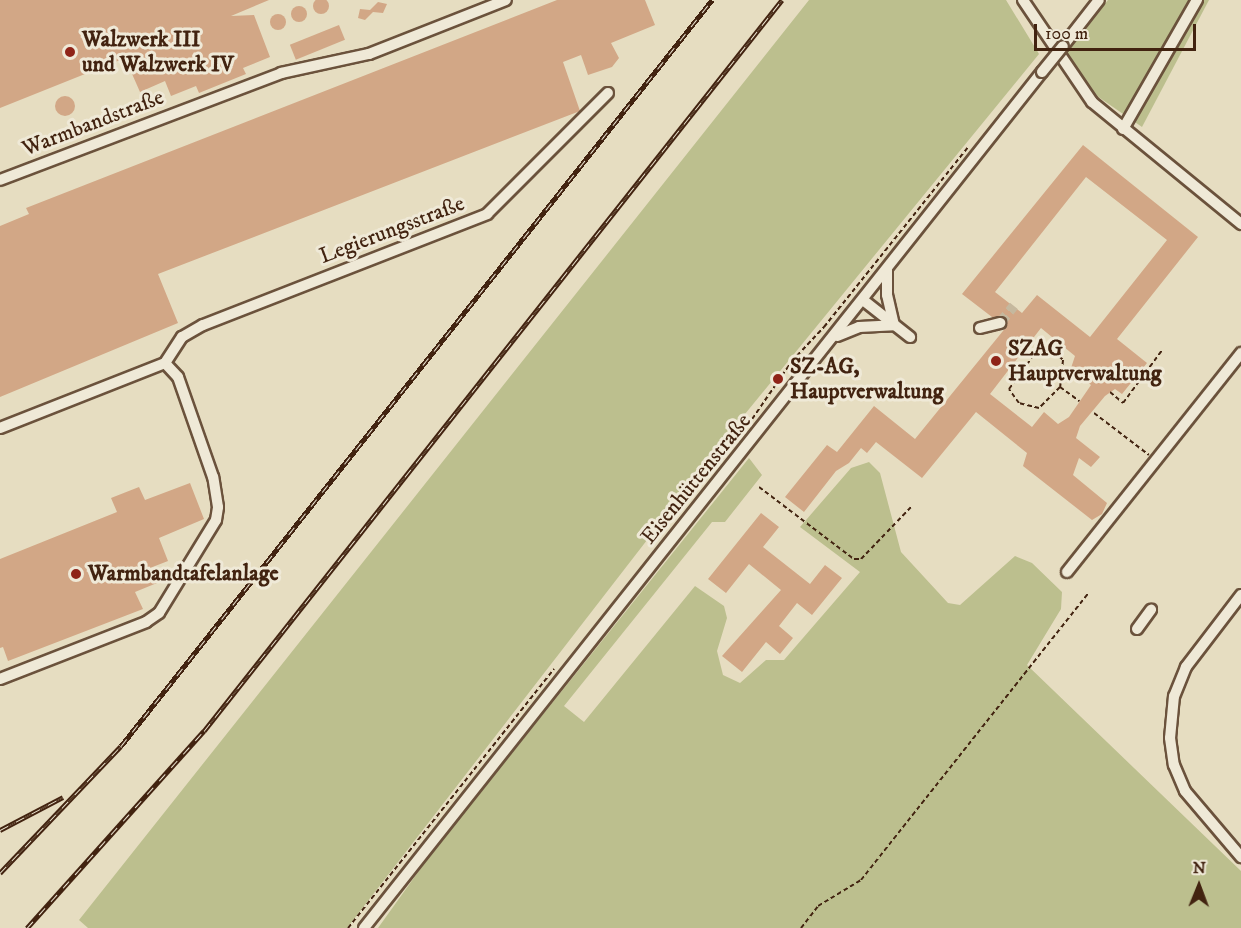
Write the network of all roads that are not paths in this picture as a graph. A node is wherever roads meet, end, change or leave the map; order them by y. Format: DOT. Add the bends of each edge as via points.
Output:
graph roads {
  1 [pos="506,0"];
  2 [pos="1023,0"];
  3 [pos="1099,0"];
  4 [pos="1197,0"];
  5 [pos="608,93"];
  6 [pos="1123,129"];
  7 [pos="0,180"];
  8 [pos="1241,224"];
  9 [pos="887,269"];
  10 [pos="863,300"];
  11 [pos="1000,323"];
  12 [pos="894,325"];
  13 [pos="980,328"];
  14 [pos="910,337"];
  15 [pos="834,338"];
  16 [pos="1241,353"];
  17 [pos="165,363"];
  18 [pos="0,428"];
  19 [pos="1067,572"];
  20 [pos="1241,594"];
  21 [pos="1151,610"];
  22 [pos="1137,629"];
  23 [pos="0,679"];
  24 [pos="1241,857"];
  25 [pos="364,928"];
  1 -- 7 [label="street, Warmbandstraße" via="369,54 280,73"];
  2 -- 6 [label="street" via="1082,90"];
  3 -- 9 [label="street, Eisenhüttenstraße, bridge"];
  4 -- 6 [label="street"];
  5 -- 17 [label="street, Legierungsstraße" via="487,214 203,325 182,337"];
  6 -- 8 [label="street"];
  9 -- 10 [label="street, Eisenhüttenstraße"];
  9 -- 12 [label="street" via="887,295"];
  10 -- 12 [label="street"];
  10 -- 15 [label="street, Eisenhüttenstraße"];
  11 -- 13 [label="street"];
  12 -- 14 [label="street"];
  12 -- 15 [label="street" via="859,327"];
  15 -- 25 [label="street, Eisenhüttenstraße"];
  16 -- 19 [label="street"];
  17 -- 18 [label="street"];
  17 -- 23 [label="street" via="178,378 213,477 216,520 159,613 146,622"];
  20 -- 24 [label="street" via="1192,656 1178,684 1170,738 1179,780 1210,824"];
  21 -- 22 [label="street"];
}
